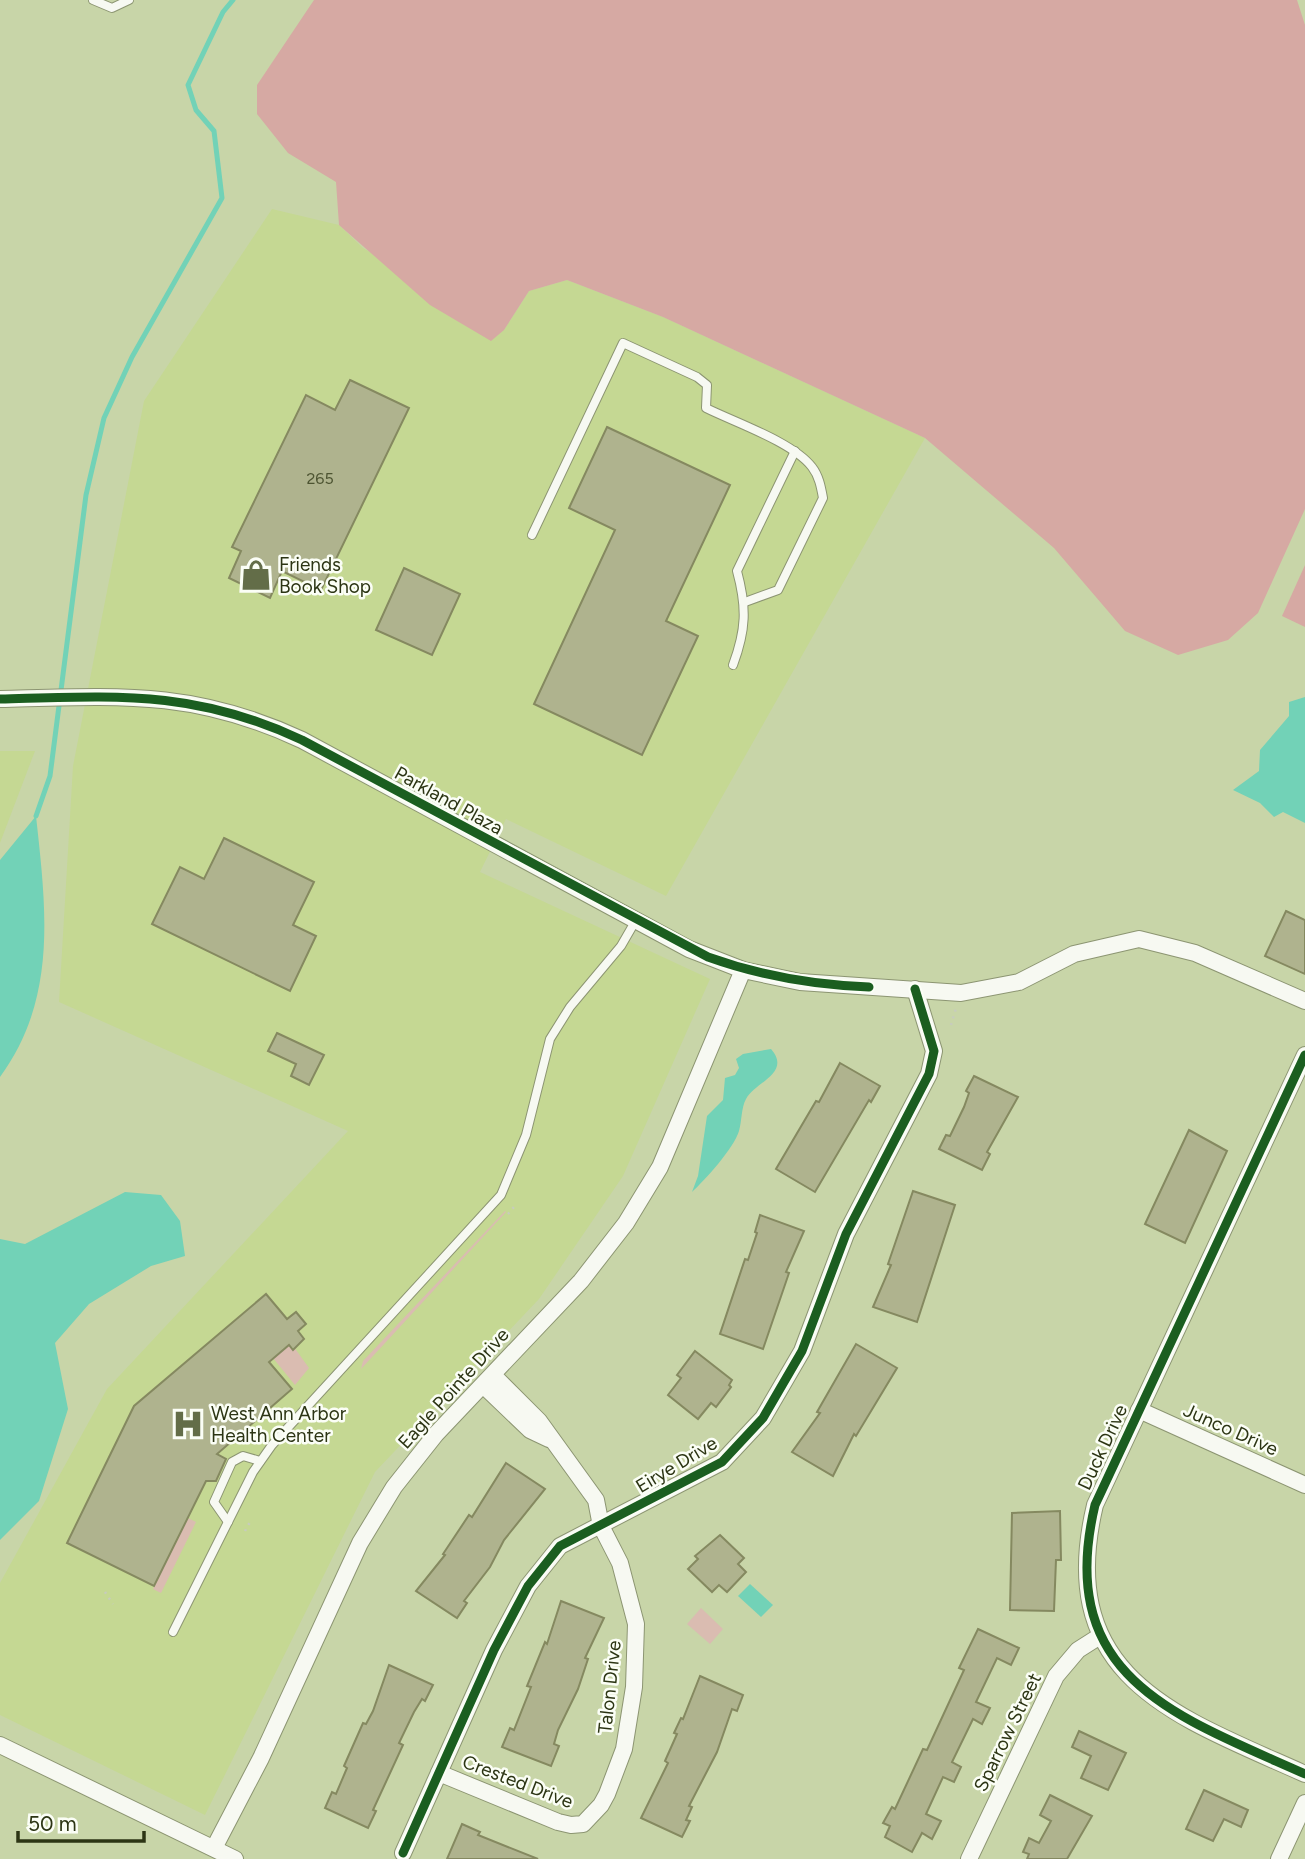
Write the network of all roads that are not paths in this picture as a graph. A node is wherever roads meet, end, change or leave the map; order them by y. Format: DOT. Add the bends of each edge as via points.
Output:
graph roads {
  1 [pos="93,0"];
  2 [pos="129,0"];
  3 [pos="795,451"];
  4 [pos="532,536"];
  5 [pos="745,602"];
  6 [pos="733,666"];
  7 [pos="0,699"];
  8 [pos="636,920"];
  9 [pos="743,970"];
  10 [pos="915,989"];
  11 [pos="1305,1001"];
  12 [pos="1305,1055"];
  13 [pos="488,1380"];
  14 [pos="1139,1410"];
  15 [pos="260,1461"];
  16 [pos="1305,1485"];
  17 [pos="228,1522"];
  18 [pos="601,1526"];
  19 [pos="173,1632"];
  20 [pos="1100,1636"];
  21 [pos="0,1745"];
  22 [pos="439,1773"];
  23 [pos="1305,1774"];
  24 [pos="1305,1803"];
  25 [pos="583,1824"];
  26 [pos="214,1848"];
  27 [pos="403,1853"];
  28 [pos="235,1859"];
  29 [pos="969,1859"];
  30 [pos="1279,1859"];
  1 -- 2 [label="lane" via="112,8"];
  3 -- 4 [label="lane" via="706,408 707,385 623,343"];
  3 -- 5 [label="lane" via="737,571"];
  3 -- 5 [label="lane" via="812,466 822,498 778,590"];
  5 -- 6 [label="lane" via="742,640"];
  7 -- 8 [label="street, Parkland Plaza" via="140,696 180,700 275,728"];
  8 -- 9 [label="street, Parkland Plaza"];
  8 -- 15 [label="lane" via="550,1039 526,1135 501,1195"];
  9 -- 10 [label="street, Parkland Plaza" via="830,986"];
  9 -- 13 [label="street, Eagle Pointe Drive" via="660,1167 626,1223 581,1281"];
  10 -- 11 [label="street, Parkland Plaza" via="961,993 1019,982 1074,954 1139,939 1195,953"];
  10 -- 18 [label="street, Eirye Drive" via="934,1051 929,1074 846,1234 802,1350 764,1418 722,1462"];
  12 -- 14 [label="street, Duck Drive"];
  13 -- 18 [label="street, Talon Drive" via="530,1430 549,1439 596,1500"];
  13 -- 26 [label="street, Eagle Pointe Drive" via="394,1487 360,1543 261,1758"];
  14 -- 16 [label="street, Junco Drive"];
  14 -- 20 [label="street, Duck Drive" via="1095,1505 1089,1530 1086,1567"];
  15 -- 17 [label="lane"];
  15 -- 17 [label="lane" via="243,1456 232,1462 214,1502"];
  17 -- 19 [label="lane"];
  18 -- 22 [label="street, Eirye Drive" via="560,1546 528,1586"];
  18 -- 25 [label="street, Talon Drive" via="620,1563 636,1624 634,1687 624,1749 601,1805"];
  20 -- 23 [label="street, Duck Drive" via="1136,1683 1165,1708"];
  20 -- 29 [label="street, Sparrow Street" via="1078,1650 1056,1676"];
  21 -- 26 [label="street"];
  22 -- 25 [label="street, Crested Drive" via="558,1822"];
  22 -- 27 [label="street, Eirye Drive"];
  24 -- 30 [label="street"];
  26 -- 28 [label="street"];
}
